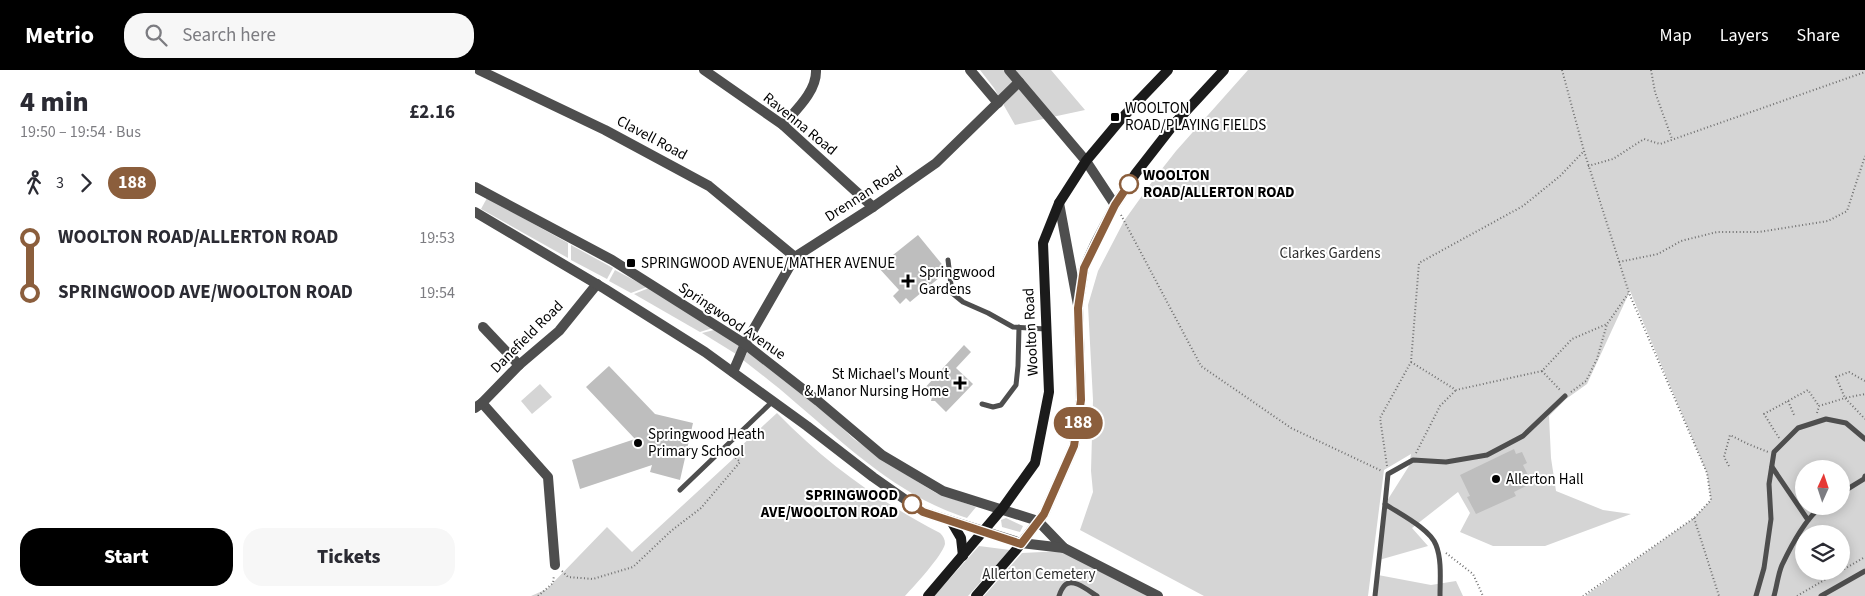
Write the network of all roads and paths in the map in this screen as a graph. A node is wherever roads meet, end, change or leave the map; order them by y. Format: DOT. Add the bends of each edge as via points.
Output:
graph roads {
  1 [pos="479,70"];
  2 [pos="704,70"];
  3 [pos="816,70"];
  4 [pos="970,70"];
  5 [pos="1009,70"];
  6 [pos="1168,70"];
  7 [pos="1224,70"];
  8 [pos="1562,70"];
  9 [pos="1651,70"];
  10 [pos="1865,72"];
  11 [pos="1019,82"];
  12 [pos="998,103"];
  13 [pos="783,125"];
  14 [pos="1672,140"];
  15 [pos="1583,151"];
  16 [pos="1865,156"];
  17 [pos="1086,162"];
  18 [pos="1588,166"];
  19 [pos="475,187"];
  20 [pos="1059,203"];
  21 [pos="1115,205"];
  22 [pos="873,207"];
  23 [pos="475,212"];
  24 [pos="795,257"];
  25 [pos="948,260"];
  26 [pos="1619,262"];
  27 [pos="597,284"];
  28 [pos="1629,293"];
  29 [pos="1078,308"];
  30 [pos="1607,324"];
  31 [pos="483,327"];
  32 [pos="1019,327"];
  33 [pos="1046,329"];
  34 [pos="745,344"];
  35 [pos="1411,362"];
  36 [pos="519,365"];
  37 [pos="733,372"];
  38 [pos="1542,372"];
  39 [pos="1865,381"];
  40 [pos="1456,390"];
  41 [pos="1865,394"];
  42 [pos="1565,396"];
  43 [pos="1845,398"];
  44 [pos="1788,401"];
  45 [pos="773,402"];
  46 [pos="982,404"];
  47 [pos="479,406"];
  48 [pos="1819,406"];
  49 [pos="1795,417"];
  50 [pos="1864,418"];
  51 [pos="1815,423"];
  52 [pos="1865,439"];
  53 [pos="741,441"];
  54 [pos="1783,444"];
  55 [pos="1774,455"];
  56 [pos="1413,460"];
  57 [pos="1729,466"];
  58 [pos="1772,467"];
  59 [pos="1388,474"];
  60 [pos="1865,476"];
  61 [pos="1850,487"];
  62 [pos="680,490"];
  63 [pos="1385,504"];
  64 [pos="1002,509"];
  65 [pos="1812,515"];
  66 [pos="1694,518"];
  67 [pos="1807,520"];
  68 [pos="951,521"];
  69 [pos="1038,521"];
  70 [pos="984,531"];
  71 [pos="1021,544"];
  72 [pos="1436,545"];
  73 [pos="1064,548"];
  74 [pos="963,556"];
  75 [pos="1865,556"];
  76 [pos="555,565"];
  77 [pos="1850,565"];
  78 [pos="1865,571"];
  79 [pos="1825,580"];
  80 [pos="538,596"];
  81 [pos="928,596"];
  82 [pos="976,596"];
  83 [pos="1059,596"];
  84 [pos="1097,596"];
  85 [pos="1158,596"];
  86 [pos="1375,596"];
  87 [pos="1440,596"];
  88 [pos="1483,596"];
  89 [pos="1583,596"];
  90 [pos="1719,596"];
  91 [pos="1756,596"];
  92 [pos="1774,596"];
  93 [pos="1797,596"];
  94 [pos="1821,596"];
  1 -- 24 [label="street, Clavell Road" via="605,130 709,186"];
  2 -- 13 [label="street, Ravenna Road"];
  3 -- 13 [label="street" via="816,78 807,96"];
  4 -- 12 [label="street"];
  5 -- 11 [label="street"];
  6 -- 17 [label="main road, Woolton Road" via="1121,118"];
  7 -- 21 [label="main road" via="1175,123"];
  8 -- 15 [label="path"];
  9 -- 14 [label="path"];
  10 -- 14 [label="path"];
  11 -- 12 [label="street, Drennan Road"];
  11 -- 17 [label="street"];
  12 -- 22 [label="street, Drennan Road" via="936,163"];
  13 -- 22 [label="street, Ravenna Road"];
  14 -- 18 [label="path" via="1660,144 1644,139 1613,159"];
  15 -- 18 [label="path"];
  15 -- 35 [label="path" via="1560,176 1523,206 1419,263"];
  16 -- 26 [label="path" via="1847,211 1828,221 1759,232 1717,232 1681,241 1658,254"];
  17 -- 20 [label="main road, Woolton Road"];
  17 -- 21 [label="street"];
  18 -- 26 [label="path"];
  19 -- 34 [label="street, Springwood Avenue" via="612,260"];
  20 -- 29 [label="street"];
  20 -- 33 [label="main road, Woolton Road" via="1043,242"];
  21 -- 29 [label="main road" via="1084,268"];
  21 -- 59 [label="path" via="1201,366 1291,428"];
  22 -- 24 [label="street, Drennan Road"];
  23 -- 27 [label="street, Springwood Avenue"];
  24 -- 34 [label="street, Drennan Road"];
  25 -- 32 [label="lane" via="952,293 963,302"];
  26 -- 28 [label="path"];
  27 -- 36 [label="street, Danefield Road" via="559,331"];
  27 -- 37 [label="street, Springwood Avenue"];
  28 -- 30 [label="path"];
  28 -- 66 [label="path" via="1707,473 1711,500"];
  29 -- 69 [label="main road" via="1081,400 1074,446"];
  30 -- 38 [label="path" via="1572,339"];
  30 -- 42 [label="path" via="1597,359 1585,381"];
  31 -- 36 [label="street"];
  32 -- 33 [label="lane"];
  32 -- 46 [label="lane" via="1015,386 1001,405"];
  33 -- 64 [label="main road, Woolton Road" via="1049,392 1035,463"];
  34 -- 37 [label="street, Drennan Road"];
  34 -- 64 [label="street, Springwood Avenue" via="882,455 943,491"];
  35 -- 40 [label="path"];
  35 -- 59 [label="path" via="1380,418"];
  36 -- 47 [label="street, Danefield Road"];
  37 -- 45 [label="street, Springwood Avenue"];
  38 -- 40 [label="path"];
  38 -- 42 [label="path"];
  39 -- 43 [label="path" via="1849,372 1836,377"];
  40 -- 56 [label="path" via="1439,406"];
  41 -- 43 [label="path"];
  42 -- 56 [label="lane" via="1523,436 1487,456 1446,462"];
  43 -- 48 [label="path"];
  43 -- 50 [label="path"];
  44 -- 48 [label="path" via="1809,390"];
  44 -- 49 [label="path"];
  44 -- 54 [label="path" via="1764,414"];
  45 -- 62 [label="lane"];
  45 -- 68 [label="street, Springwood Avenue" via="923,512"];
  47 -- 76 [label="street" via="548,477"];
  48 -- 51 [label="path"];
  51 -- 52 [label="lane" via="1826,419 1846,423"];
  51 -- 54 [label="lane" via="1798,428"];
  53 -- 76 [label="path" via="732,454 740,462 701,508 633,567 593,579 568,577"];
  54 -- 55 [label="lane"];
  55 -- 57 [label="path" via="1730,434 1724,457"];
  55 -- 58 [label="lane"];
  56 -- 59 [label="lane"];
  58 -- 67 [label="lane"];
  58 -- 91 [label="lane" via="1769,484 1771,519"];
  59 -- 63 [label="lane"];
  60 -- 61 [label="lane"];
  63 -- 72 [label="lane" via="1427,532"];
  63 -- 86 [label="lane"];
  64 -- 69 [label="street, Springwood Avenue"];
  64 -- 70 [label="main road, Woolton Road"];
  65 -- 67 [label="lane"];
  66 -- 89 [label="path"];
  66 -- 90 [label="path"];
  67 -- 92 [label="lane" via="1782,566"];
  68 -- 70 [label="street, Springwood Avenue"];
  68 -- 74 [label="main road" via="961,538"];
  69 -- 71 [label="main road"];
  69 -- 73 [label="street, Springwood Avenue"];
  70 -- 71 [label="street, Springwood Avenue"];
  70 -- 74 [label="main road, Woolton Road"];
  71 -- 73 [label="street, Springwood Avenue"];
  71 -- 82 [label="main road"];
  72 -- 87 [label="lane"];
  72 -- 88 [label="path" via="1473,574"];
  73 -- 85 [label="street, Springwood Avenue"];
  74 -- 81 [label="main road, Woolton Road"];
  75 -- 77 [label="path"];
  76 -- 80 [label="path" via="553,583"];
  78 -- 94 [label="lane"];
  79 -- 93 [label="path"];
  83 -- 84 [label="lane" via="1069,583"];
}
